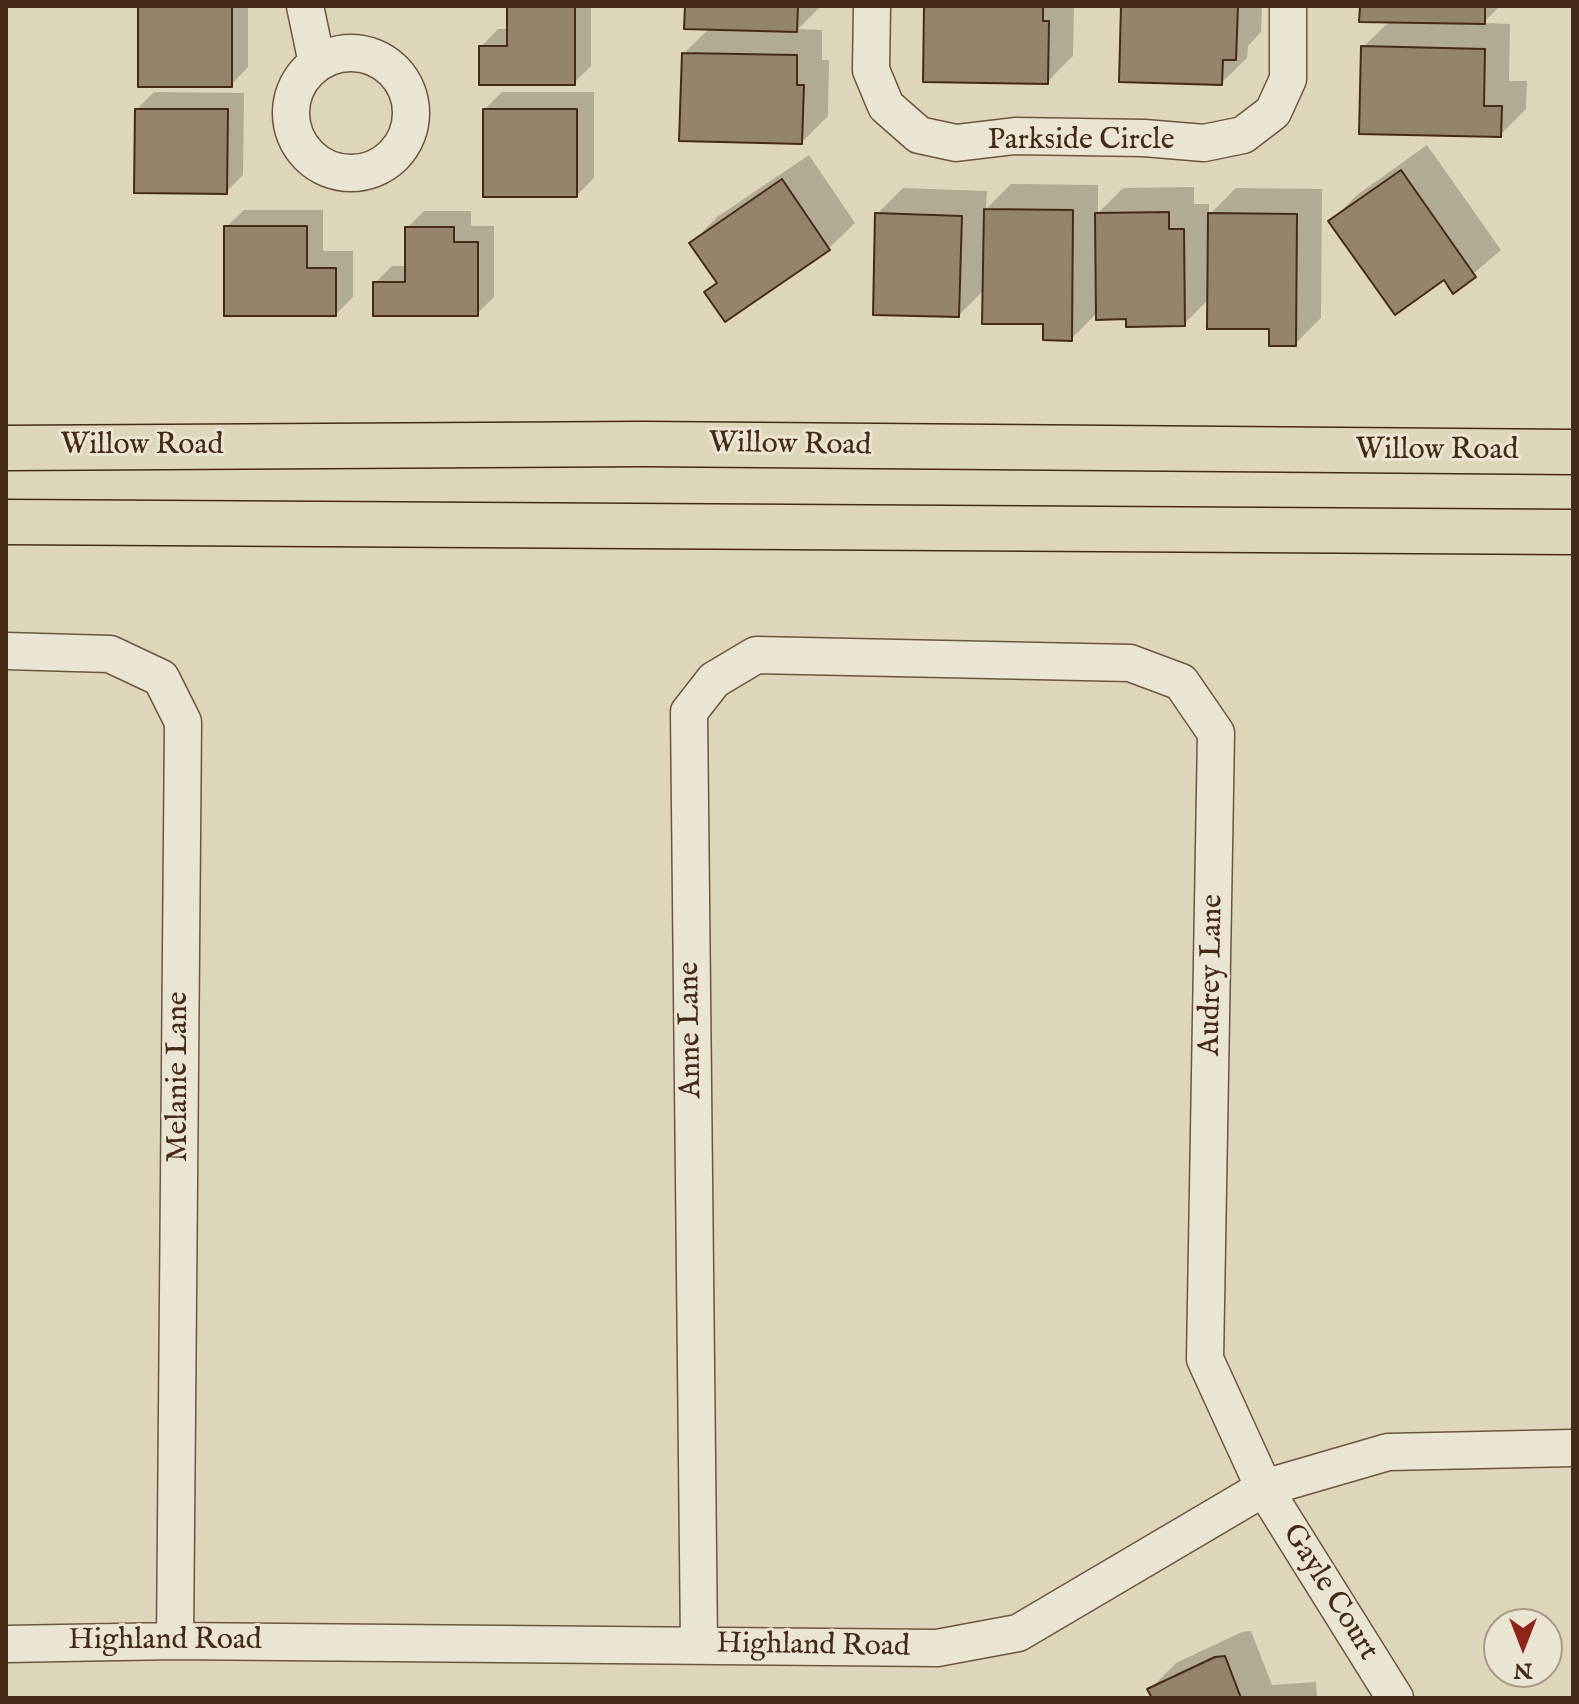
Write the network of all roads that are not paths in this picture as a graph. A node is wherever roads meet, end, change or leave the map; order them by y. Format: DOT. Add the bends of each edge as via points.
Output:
graph roads {
  1 [pos="305,6"];
  2 [pos="872,6"];
  3 [pos="1288,6"];
  4 [pos="317,63"];
  5 [pos="6,448"];
  6 [pos="1573,452"];
  7 [pos="6,522"];
  8 [pos="1573,532"];
  9 [pos="6,651"];
  10 [pos="963,658"];
  11 [pos="1573,1448"];
  12 [pos="1264,1488"];
  13 [pos="175,1641"];
  14 [pos="6,1644"];
  15 [pos="699,1645"];
  16 [pos="1395,1698"];
  1 -- 4 [label="street"];
  2 -- 3 [label="street, Parkside Circle" via="871,70 886,106 919,135 956,143 1015,136 1204,143 1243,135 1273,112 1288,79"];
  5 -- 6 [label="main road, Willow Road" via="643,444"];
  7 -- 8 [label="main road"];
  9 -- 13 [label="street, Melanie Lane" via="110,654 161,678 183,722"];
  10 -- 12 [label="street, Audrey Lane" via="1130,663 1181,682 1216,733 1205,1359"];
  10 -- 15 [label="street, Anne Lane" via="756,655 714,680 689,712"];
  11 -- 12 [label="street, Highland Road" via="1388,1452"];
  12 -- 15 [label="street, Highland Road" via="1018,1633 937,1648"];
  12 -- 16 [label="street, Gayle Court"];
  13 -- 14 [label="street, Highland Road"];
  13 -- 15 [label="street, Highland Road"];
}
